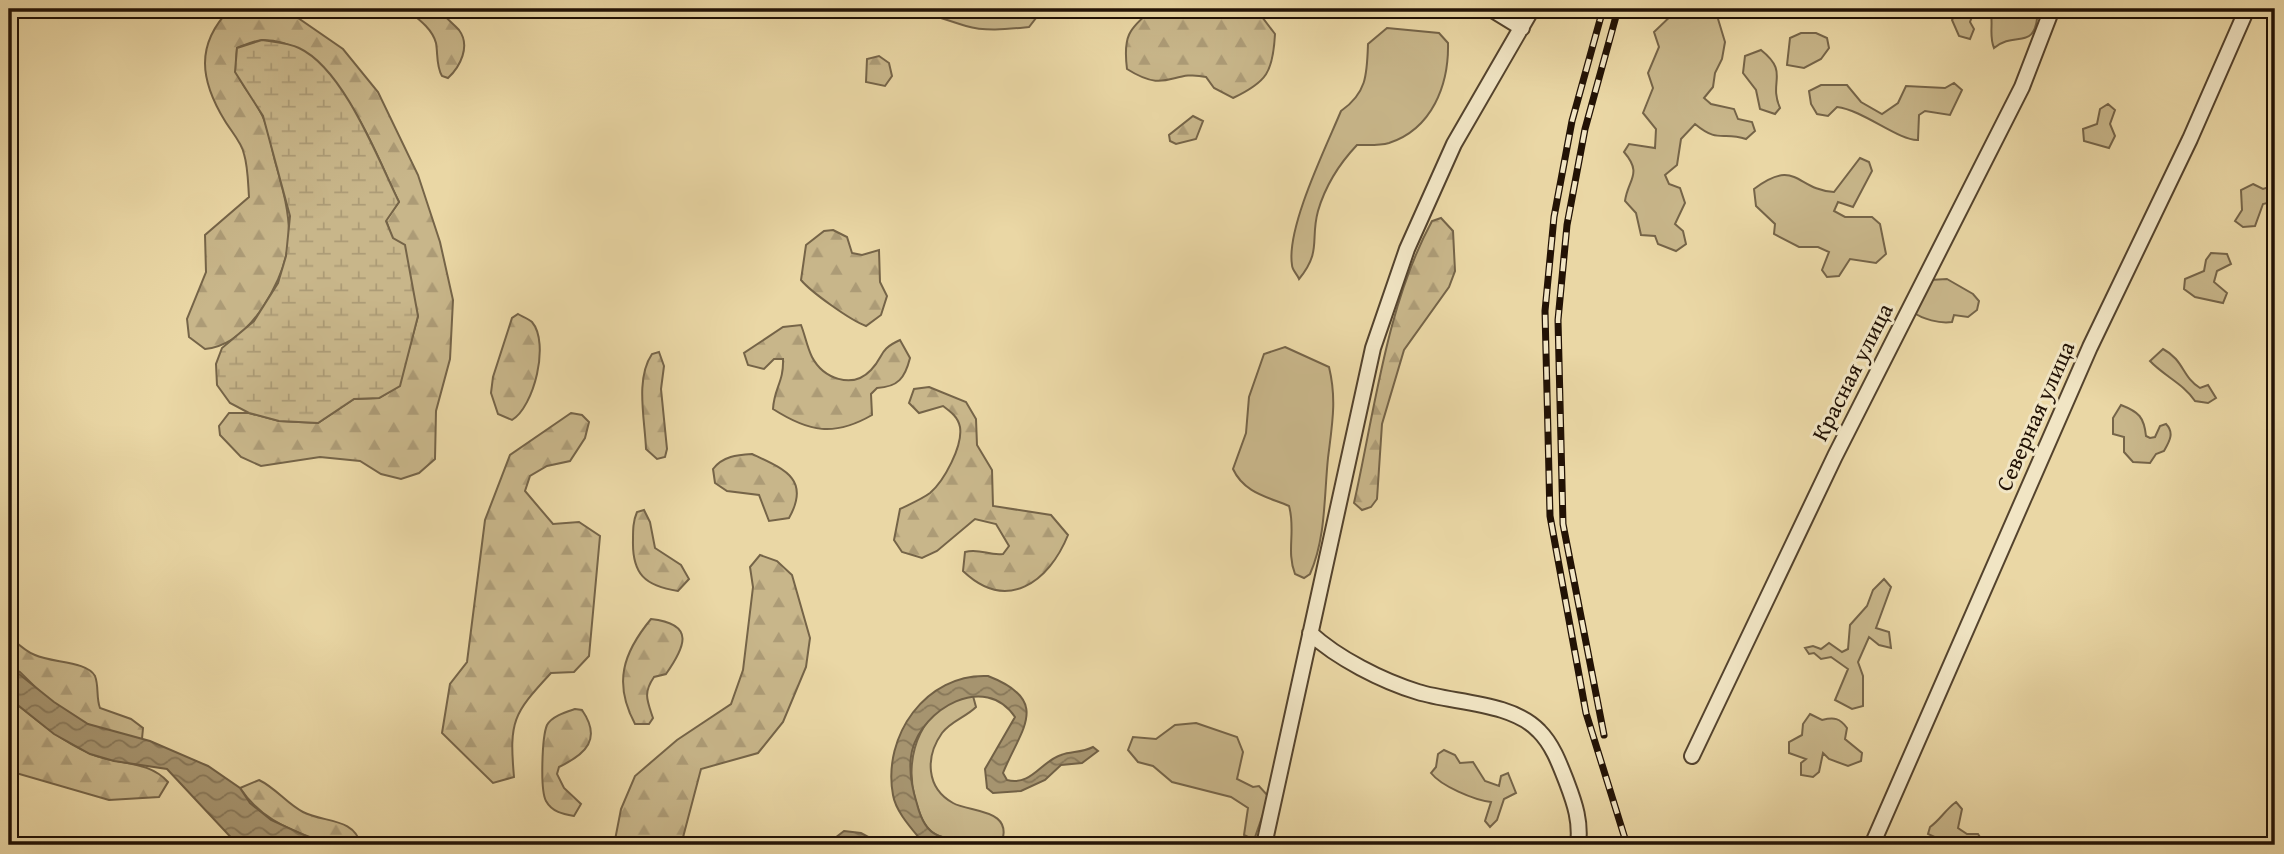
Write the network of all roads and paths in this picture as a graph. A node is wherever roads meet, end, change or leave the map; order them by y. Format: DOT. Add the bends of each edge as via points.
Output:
graph roads {
  1 [pos="1491,9"];
  2 [pos="1532,9"];
  3 [pos="2052,9"];
  4 [pos="2247,9"];
  5 [pos="1522,28"];
  6 [pos="1310,633"];
  7 [pos="1692,756"];
  8 [pos="1264,845"];
  9 [pos="1578,845"];
  10 [pos="1872,845"];
  1 -- 5 [label="street"];
  2 -- 5 [label="street"];
  3 -- 7 [label="street, Красная улица" via="2022,87 1835,456"];
  4 -- 10 [label="street, Северная улица" via="2090,347"];
  5 -- 6 [label="street" via="1454,144 1407,248 1373,348"];
  6 -- 8 [label="street"];
  6 -- 9 [label="street" via="1323,645 1417,692 1478,703 1539,730 1557,757 1577,809"];
}
